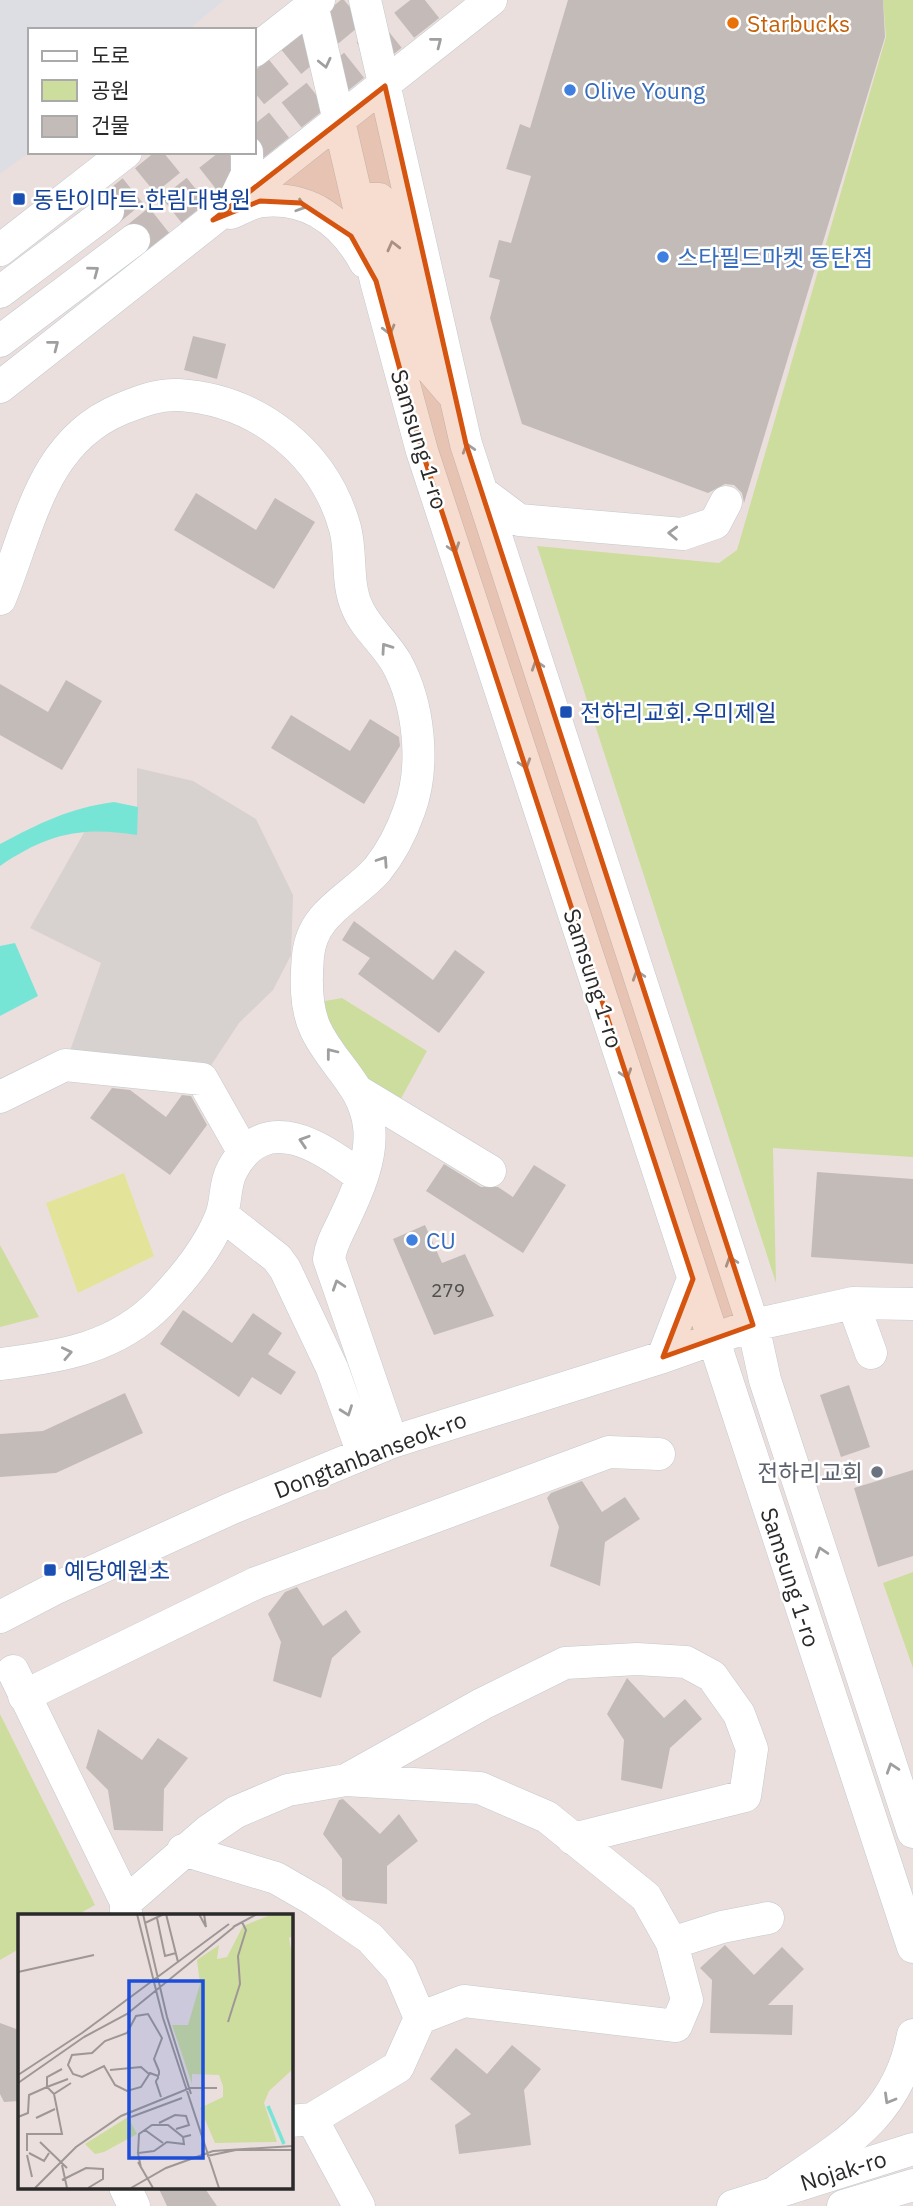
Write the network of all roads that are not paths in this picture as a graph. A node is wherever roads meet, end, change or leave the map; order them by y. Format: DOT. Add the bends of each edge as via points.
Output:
graph roads {
  1 [pos="365,0"];
  2 [pos="491,0"];
  3 [pos="314,2"];
  4 [pos="256,49"];
  5 [pos="385,86"];
  6 [pos="338,121"];
  7 [pos="123,154"];
  8 [pos="247,154"];
  9 [pos="108,211"];
  10 [pos="223,212"];
  11 [pos="360,213"];
  12 [pos="134,240"];
  13 [pos="0,250"];
  14 [pos="376,282"];
  15 [pos="0,292"];
  16 [pos="0,341"];
  17 [pos="0,387"];
  18 [pos="454,396"];
  19 [pos="483,494"];
  20 [pos="726,502"];
  21 [pos="0,599"];
  22 [pos="359,1092"];
  23 [pos="0,1097"];
  24 [pos="244,1153"];
  25 [pos="490,1171"];
  26 [pos="361,1177"];
  27 [pos="222,1215"];
  28 [pos="692,1279"];
  29 [pos="853,1303"];
  30 [pos="913,1304"];
  31 [pos="753,1325"];
  32 [pos="712,1339"];
  33 [pos="871,1353"];
  34 [pos="663,1357"];
  35 [pos="0,1364"];
  36 [pos="392,1442"];
  37 [pos="363,1454"];
  38 [pos="659,1454"];
  39 [pos="0,1618"];
  40 [pos="346,1780"];
  41 [pos="913,1832"];
  42 [pos="573,1839"];
  43 [pos="183,1850"];
  44 [pos="126,1909"];
  45 [pos="768,1918"];
  46 [pos="671,1943"];
  47 [pos="913,1947"];
  48 [pos="420,2018"];
  49 [pos="913,2035"];
  50 [pos="301,2120"];
  51 [pos="913,2149"];
  52 [pos="852,2168"];
  53 [pos="913,2185"];
  54 [pos="125,2188"];
  55 [pos="779,2189"];
  56 [pos="853,2203"];
  57 [pos="134,2206"];
  58 [pos="359,2206"];
  59 [pos="733,2206"];
  1 -- 5 [label="street, Samsung 1-ro"];
  5 -- 2 [label="street, one-way"];
  3 -- 4 [label="street"];
  3 -- 6 [label="street, Samsung 1-ro, one-way"];
  5 -- 6 [label="street"];
  5 -- 18 [label="street, Samsung 1-ro"];
  6 -- 10 [label="street"];
  6 -- 11 [label="street, Samsung 1-ro"];
  7 -- 13 [label="street"];
  8 -- 10 [label="street" via="247,174"];
  9 -- 15 [label="street"];
  10 -- 14 [label="street, one-way" via="260,201 301,203 351,236"];
  17 -- 10 [label="street, one-way"];
  11 -- 14 [label="street, Samsung 1-ro"];
  18 -- 11 [label="street, one-way" via="421,357 379,200 368,199"];
  16 -- 12 [label="street, one-way"];
  14 -- 28 [label="street, Samsung 1-ro, one-way" via="422,451"];
  19 -- 18 [label="street, Samsung 1-ro, one-way"];
  20 -- 19 [label="street, one-way" via="715,523 683,534 519,520"];
  31 -- 19 [label="street, Samsung 1-ro, one-way"];
  22 -- 21 [label="street, one-way" via="315,1029 307,991 308,952 312,934 325,914 376,872 391,848 413,796 417,751 408,691 395,661 357,609 345,528 317,470 277,430 238,406 218,399 151,397 107,415 84,431 54,464 34,504"];
  22 -- 25 [label="street"];
  22 -- 26 [label="street" via="370,1137"];
  23 -- 24 [label="street" via="65,1065 202,1079"];
  26 -- 24 [label="street, one-way" via="326,1151 285,1136 261,1142"];
  24 -- 27 [label="street" via="224,1189"];
  36 -- 26 [label="street, one-way" via="330,1259 331,1245"];
  35 -- 27 [label="street, one-way" via="75,1352 120,1335 168,1293"];
  27 -- 37 [label="street, one-way" via="285,1269 332,1368"];
  28 -- 32 [label="street, Samsung 1-ro"];
  28 -- 34 [label="street"];
  29 -- 30 [label="street, Dongtanbanseok-ro"];
  29 -- 31 [label="street, Dongtanbanseok-ro"];
  29 -- 33 [label="street"];
  31 -- 32 [label="street, Dongtanbanseok-ro"];
  41 -- 31 [label="street, Samsung 1-ro, one-way" via="765,1380"];
  32 -- 34 [label="street, Dongtanbanseok-ro"];
  32 -- 47 [label="street, Samsung 1-ro"];
  34 -- 36 [label="street, Dongtanbanseok-ro"];
  36 -- 37 [label="street, Dongtanbanseok-ro"];
  37 -- 39 [label="street, Dongtanbanseok-ro" via="91,1572"];
  38 -- 44 [label="street" via="609,1452 256,1583 18,1684"];
  40 -- 42 [label="street" via="480,1788 547,1816"];
  40 -- 42 [label="street" via="565,1663 685,1662 712,1676 739,1714 752,1749 745,1796"];
  40 -- 43 [label="street" via="288,1790 236,1812"];
  42 -- 46 [label="street" via="646,1897"];
  43 -- 44 [label="street"];
  43 -- 48 [label="street" via="276,1878 370,1938 400,1971"];
  45 -- 46 [label="street"];
  46 -- 48 [label="street" via="687,2000 676,2026 464,2001"];
  48 -- 50 [label="street" via="398,2067"];
  49 -- 55 [label="street, one-way" via="908,2057 879,2115 858,2135"];
  50 -- 58 [label="street"];
  51 -- 52 [label="street, Nojak-ro"];
  52 -- 55 [label="street, Nojak-ro"];
  52 -- 56 [label="street" via="872,2182"];
  53 -- 56 [label="street, Nojak-ro"];
  54 -- 57 [label="street"];
  55 -- 59 [label="street, Nojak-ro"];
}
